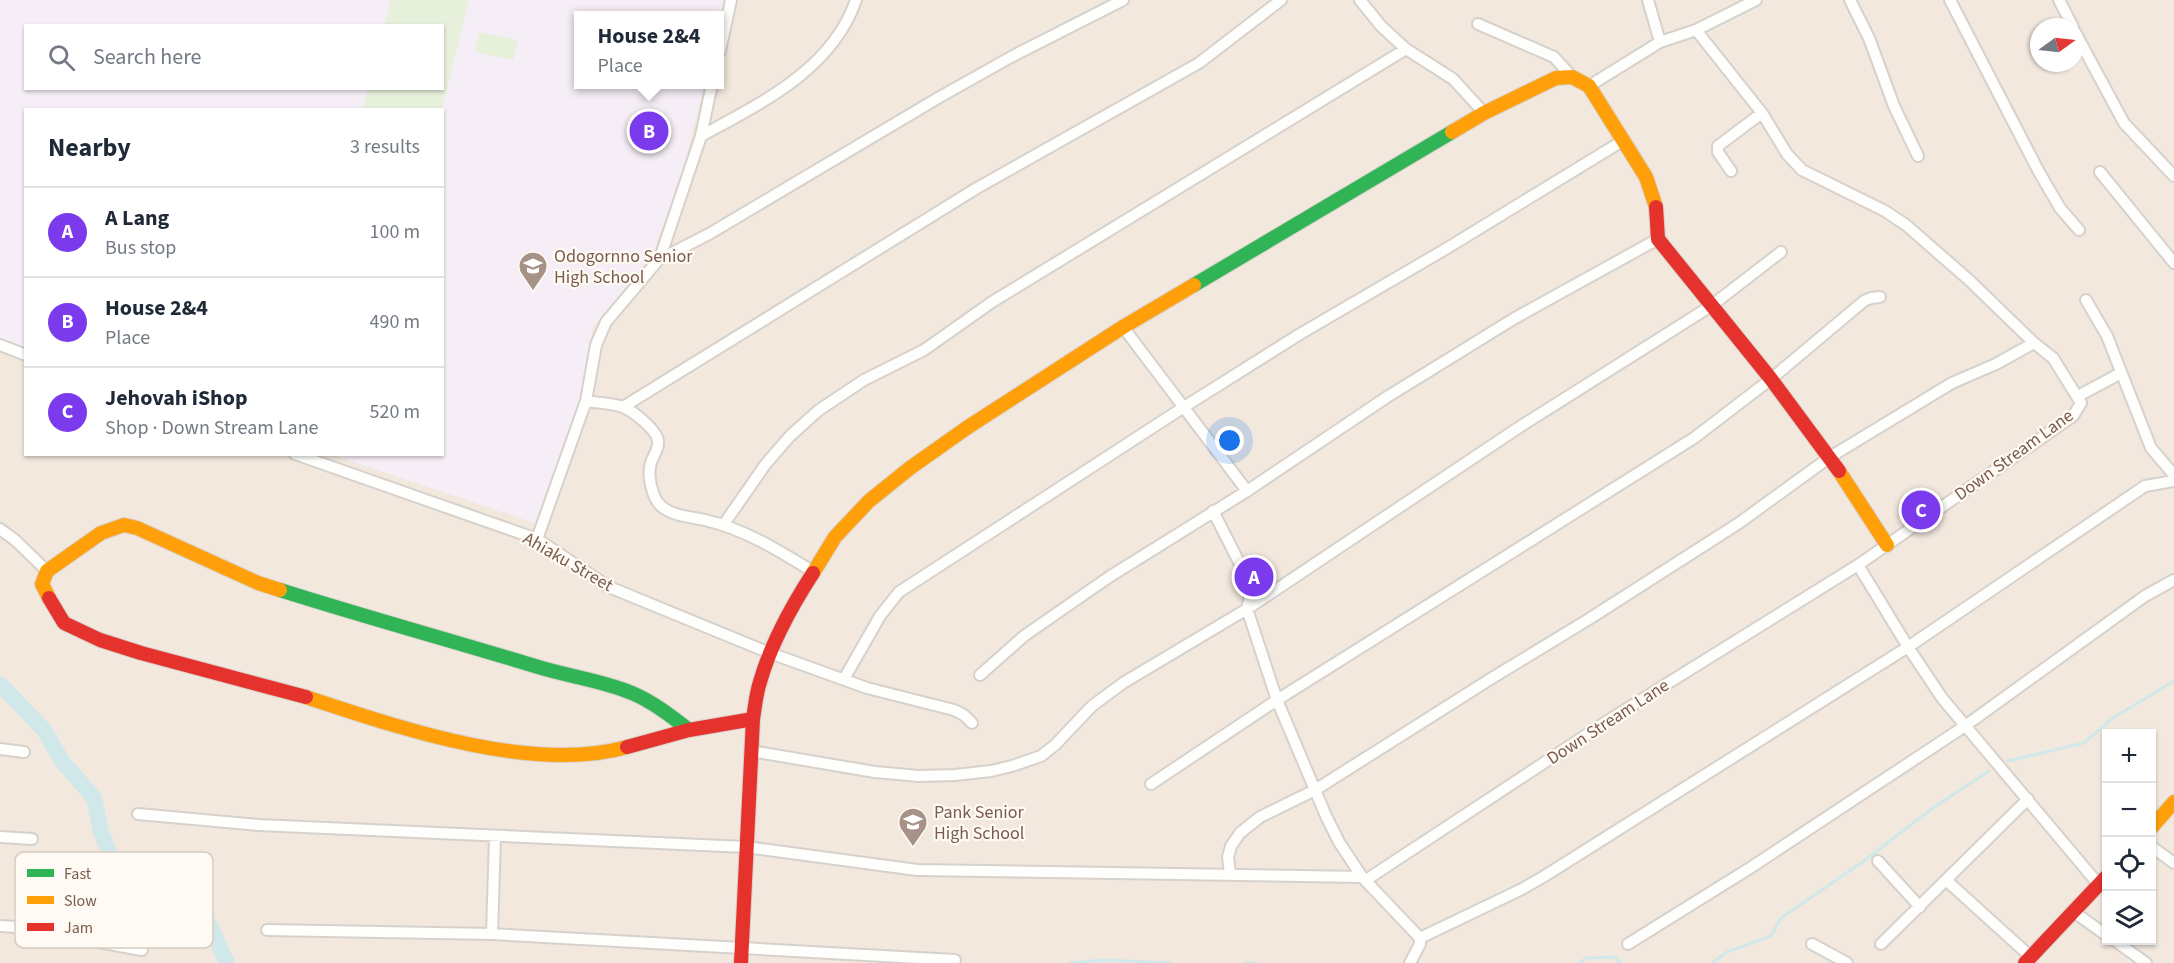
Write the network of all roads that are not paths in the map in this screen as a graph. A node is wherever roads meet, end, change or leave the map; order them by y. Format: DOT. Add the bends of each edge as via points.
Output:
graph roads {
  1 [pos="731,0"];
  2 [pos="856,0"];
  3 [pos="1123,0"];
  4 [pos="1281,0"];
  5 [pos="1360,0"];
  6 [pos="1648,0"];
  7 [pos="1756,0"];
  8 [pos="1850,0"];
  9 [pos="1950,0"];
  10 [pos="2059,0"];
  11 [pos="2068,18"];
  12 [pos="1478,24"];
  13 [pos="1696,30"];
  14 [pos="724,32"];
  15 [pos="1660,42"];
  16 [pos="1406,49"];
  17 [pos="2084,49"];
  18 [pos="1572,77"];
  19 [pos="1589,86"];
  20 [pos="711,89"];
  21 [pos="1762,112"];
  22 [pos="1484,113"];
  23 [pos="700,136"];
  24 [pos="1624,140"];
  25 [pos="1918,156"];
  26 [pos="1731,171"];
  27 [pos="2100,172"];
  28 [pos="2174,176"];
  29 [pos="2079,230"];
  30 [pos="1658,239"];
  31 [pos="1781,252"];
  32 [pos="660,258"];
  33 [pos="2174,263"];
  34 [pos="1880,297"];
  35 [pos="2086,300"];
  36 [pos="1711,306"];
  37 [pos="1124,327"];
  38 [pos="2034,343"];
  39 [pos="0,345"];
  40 [pos="24,354"];
  41 [pos="2121,373"];
  42 [pos="1771,379"];
  43 [pos="2078,396"];
  44 [pos="586,401"];
  45 [pos="623,407"];
  46 [pos="1184,407"];
  47 [pos="301,456"];
  48 [pos="1830,457"];
  49 [pos="2174,475"];
  50 [pos="2174,481"];
  51 [pos="1247,491"];
  52 [pos="1213,511"];
  53 [pos="724,524"];
  54 [pos="0,529"];
  55 [pos="537,539"];
  56 [pos="1887,545"];
  57 [pos="1858,565"];
  58 [pos="47,570"];
  59 [pos="812,571"];
  60 [pos="2174,580"];
  61 [pos="1247,609"];
  62 [pos="1908,647"];
  63 [pos="770,653"];
  64 [pos="980,675"];
  65 [pos="844,679"];
  66 [pos="1277,700"];
  67 [pos="753,719"];
  68 [pos="972,723"];
  69 [pos="1965,726"];
  70 [pos="689,730"];
  71 [pos="0,749"];
  72 [pos="751,751"];
  73 [pos="24,752"];
  74 [pos="1151,784"];
  75 [pos="1315,790"];
  76 [pos="2028,799"];
  77 [pos="2174,802"];
  78 [pos="138,814"];
  79 [pos="2156,822"];
  80 [pos="495,836"];
  81 [pos="0,837"];
  82 [pos="32,839"];
  83 [pos="746,847"];
  84 [pos="2156,850"];
  85 [pos="1878,861"];
  86 [pos="2174,863"];
  87 [pos="1230,874"];
  88 [pos="1364,878"];
  89 [pos="1947,880"];
  90 [pos="2102,880"];
  91 [pos="2102,882"];
  92 [pos="1920,907"];
  93 [pos="2074,912"];
  94 [pos="0,926"];
  95 [pos="15,927"];
  96 [pos="267,930"];
  97 [pos="2102,932"];
  98 [pos="492,934"];
  99 [pos="1420,938"];
  100 [pos="1628,944"];
  101 [pos="1812,944"];
  102 [pos="1881,944"];
  103 [pos="2121,945"];
  104 [pos="131,948"];
  105 [pos="142,950"];
  106 [pos="742,956"];
  107 [pos="955,960"];
  108 [pos="2028,960"];
  109 [pos="1410,963"];
  110 [pos="1847,963"];
  111 [pos="2146,963"];
  1 -- 14 [label="street"];
  2 -- 23 [label="street" via="831,45 814,64 781,90"];
  3 -- 32 [label="street" via="947,92 709,234"];
  4 -- 45 [label="street" via="1199,63 977,188"];
  5 -- 16 [label="street"];
  6 -- 15 [label="street"];
  7 -- 13 [label="street"];
  8 -- 25 [label="street"];
  9 -- 29 [label="street" via="2039,172 2060,208"];
  10 -- 11 [label="street"];
  12 -- 18 [label="street" via="1554,57"];
  13 -- 15 [label="street"];
  13 -- 21 [label="street, Down Stream Lane"];
  15 -- 19 [label="street"];
  16 -- 22 [label="street" via="1453,79"];
  16 -- 53 [label="street" via="992,302 924,350 864,380 819,410 765,465"];
  17 -- 28 [label="street" via="2124,123"];
  18 -- 19 [label="street"];
  18 -- 22 [label="street" via="1541,83"];
  19 -- 24 [label="street"];
  20 -- 23 [label="street"];
  21 -- 26 [label="street" via="1718,146"];
  21 -- 38 [label="street, Down Stream Lane" via="1787,154 1802,170 1906,225"];
  22 -- 37 [label="street"];
  23 -- 32 [label="street"];
  24 -- 30 [label="street" via="1654,196"];
  24 -- 46 [label="street"];
  27 -- 33 [label="street"];
  30 -- 36 [label="street"];
  30 -- 51 [label="street" via="1506,324 1387,397"];
  31 -- 36 [label="street"];
  32 -- 44 [label="street" via="606,322 596,345"];
  34 -- 42 [label="street" via="1864,301"];
  35 -- 41 [label="street" via="2107,336"];
  36 -- 42 [label="street"];
  36 -- 61 [label="street" via="1518,428"];
  37 -- 46 [label="street"];
  37 -- 59 [label="street" via="910,468 869,501"];
  38 -- 43 [label="street, Down Stream Lane" via="2053,358"];
  38 -- 48 [label="street" via="1952,383"];
  39 -- 40 [label="street"];
  41 -- 43 [label="street"];
  41 -- 49 [label="street" via="2151,448"];
  42 -- 48 [label="street"];
  42 -- 66 [label="street" via="1694,438"];
  43 -- 56 [label="street, Down Stream Lane" via="2081,403 2073,416"];
  44 -- 45 [label="street"];
  44 -- 55 [label="street"];
  45 -- 53 [label="street" via="656,435 658,448 650,470 658,504 667,512"];
  46 -- 51 [label="street"];
  46 -- 65 [label="street" via="899,592 879,616"];
  47 -- 55 [label="street, Ahiaku Street"];
  48 -- 56 [label="street"];
  48 -- 75 [label="street" via="1738,523"];
  50 -- 62 [label="street" via="2145,486"];
  51 -- 52 [label="street"];
  52 -- 61 [label="street" via="1246,576 1251,592"];
  52 -- 64 [label="street" via="1024,636"];
  53 -- 59 [label="street"];
  54 -- 58 [label="street"];
  55 -- 63 [label="street, Ahiaku Street" via="609,587"];
  56 -- 57 [label="street, Down Stream Lane"];
  57 -- 62 [label="street"];
  57 -- 88 [label="street, Down Stream Lane"];
  58 -- 70 [label="street" via="101,533 124,525 137,528 258,583 383,623 632,693"];
  58 -- 70 [label="street" via="42,584 52,605 64,623 83,634 466,744 569,755 614,751"];
  59 -- 63 [label="street"];
  60 -- 69 [label="street" via="2145,596"];
  61 -- 66 [label="street"];
  61 -- 72 [label="street" via="1123,683 1092,706 1041,756 1012,766 919,776"];
  62 -- 69 [label="street"];
  62 -- 99 [label="street" via="1543,877"];
  63 -- 65 [label="street, Ahiaku Street"];
  63 -- 67 [label="street"];
  65 -- 68 [label="street, Ahiaku Street" via="954,710"];
  66 -- 74 [label="street"];
  66 -- 75 [label="street"];
  67 -- 70 [label="street"];
  67 -- 72 [label="street"];
  69 -- 76 [label="street"];
  69 -- 100 [label="street"];
  71 -- 73 [label="street"];
  72 -- 83 [label="street"];
  75 -- 87 [label="street" via="1260,816 1240,834 1228,857"];
  75 -- 88 [label="street" via="1339,842"];
  76 -- 89 [label="street"];
  76 -- 90 [label="street"];
  77 -- 79 [label="street"];
  78 -- 80 [label="street" via="260,825"];
  80 -- 83 [label="street"];
  80 -- 98 [label="street"];
  81 -- 82 [label="street"];
  83 -- 87 [label="street" via="916,870"];
  83 -- 106 [label="street"];
  84 -- 86 [label="street"];
  85 -- 92 [label="street"];
  87 -- 88 [label="street"];
  88 -- 99 [label="street"];
  89 -- 92 [label="street"];
  89 -- 108 [label="street"];
  91 -- 93 [label="street"];
  92 -- 102 [label="street"];
  93 -- 97 [label="street"];
  93 -- 108 [label="street"];
  94 -- 95 [label="street"];
  96 -- 98 [label="street"];
  98 -- 106 [label="street"];
  99 -- 109 [label="street"];
  101 -- 110 [label="street"];
  103 -- 111 [label="street"];
  104 -- 105 [label="street"];
  106 -- 107 [label="street"];
}
